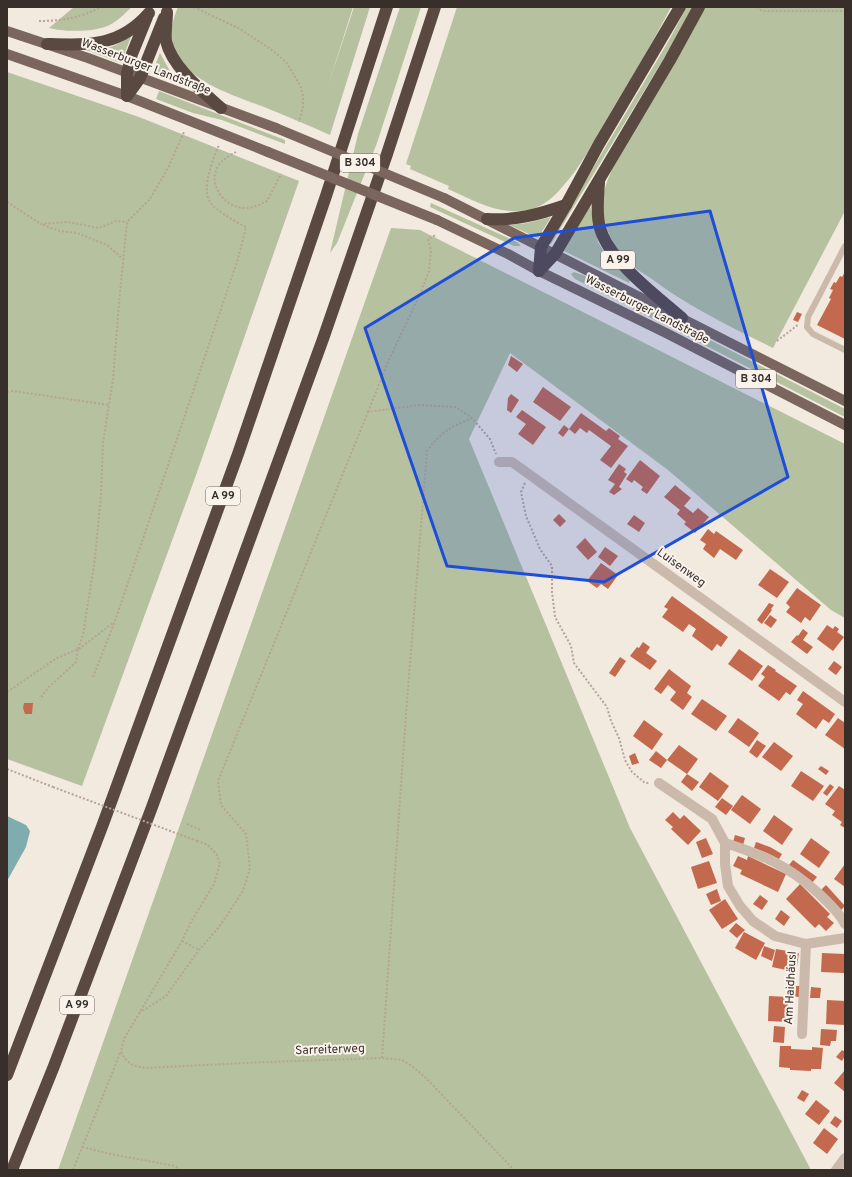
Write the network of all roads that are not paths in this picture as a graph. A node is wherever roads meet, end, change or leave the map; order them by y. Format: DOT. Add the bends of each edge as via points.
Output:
graph roads {
  1 [pos="387,7"];
  2 [pos="435,7"];
  3 [pos="680,7"];
  4 [pos="699,7"];
  5 [pos="150,10"];
  6 [pos="168,10"];
  7 [pos="7,30"];
  8 [pos="47,44"];
  9 [pos="7,54"];
  10 [pos="127,73"];
  11 [pos="140,78"];
  12 [pos="127,96"];
  13 [pos="221,108"];
  14 [pos="600,179"];
  15 [pos="566,205"];
  16 [pos="487,219"];
  17 [pos="845,246"];
  18 [pos="541,247"];
  19 [pos="555,254"];
  20 [pos="539,271"];
  21 [pos="682,318"];
  22 [pos="845,350"];
  23 [pos="845,401"];
  24 [pos="845,426"];
  25 [pos="499,462"];
  26 [pos="845,702"];
  27 [pos="659,783"];
  28 [pos="725,843"];
  29 [pos="845,924"];
  30 [pos="845,938"];
  31 [pos="806,944"];
  32 [pos="802,1034"];
  33 [pos="7,1075"];
  34 [pos="845,1158"];
  35 [pos="12,1170"];
  36 [pos="836,1170"];
  1 -- 33 [label="highway, A 99" via="238,454 106,818"];
  2 -- 35 [label="highway, A 99" via="323,339 152,807"];
  3 -- 15 [label="highway"];
  4 -- 14 [label="highway, A 99"];
  5 -- 8 [label="highway" via="144,18 119,37 91,44"];
  5 -- 10 [label="highway"];
  6 -- 11 [label="highway"];
  6 -- 13 [label="highway" via="166,40 171,53 199,88"];
  7 -- 8 [label="main road, Wasserburger Landstraße / B 304"];
  8 -- 10 [label="main road, Wasserburger Landstraße / B 304"];
  9 -- 12 [label="main road, B 304"];
  10 -- 11 [label="main road, Wasserburger Landstraße / B 304"];
  10 -- 12 [label="highway"];
  11 -- 12 [label="highway"];
  11 -- 13 [label="main road, Wasserburger Landstraße / B 304"];
  12 -- 20 [label="main road, Wasserburger Landstraße / B 304, bridge" via="437,220"];
  13 -- 16 [label="main road, Wasserburger Landstraße / B 304, bridge" via="276,128 444,198"];
  14 -- 19 [label="highway, A 99"];
  14 -- 21 [label="highway, A 99" via="597,203 600,229 610,248 622,264"];
  15 -- 16 [label="highway" via="521,218"];
  15 -- 18 [label="highway"];
  16 -- 18 [label="main road, Wasserburger Landstraße / B 304"];
  17 -- 22 [label="lane" via="808,317 807,327 813,334"];
  18 -- 19 [label="main road, Wasserburger Landstraße / B 304"];
  18 -- 20 [label="highway"];
  19 -- 20 [label="highway, A 99"];
  19 -- 21 [label="main road, Wasserburger Landstraße / B 304"];
  20 -- 24 [label="main road, Wasserburger Landstraße / B 304" via="666,333"];
  21 -- 23 [label="main road, Wasserburger Landstraße / B 304"];
  25 -- 26 [label="street, Luisenweg" via="512,462"];
  27 -- 28 [label="street" via="712,819"];
  28 -- 29 [label="street" via="779,864 802,879 825,899"];
  28 -- 31 [label="street" via="728,886 740,906 753,921 775,936"];
  30 -- 31 [label="street"];
  31 -- 32 [label="street, Am Haidhäusl"];
  34 -- 36 [label="street"];
}
